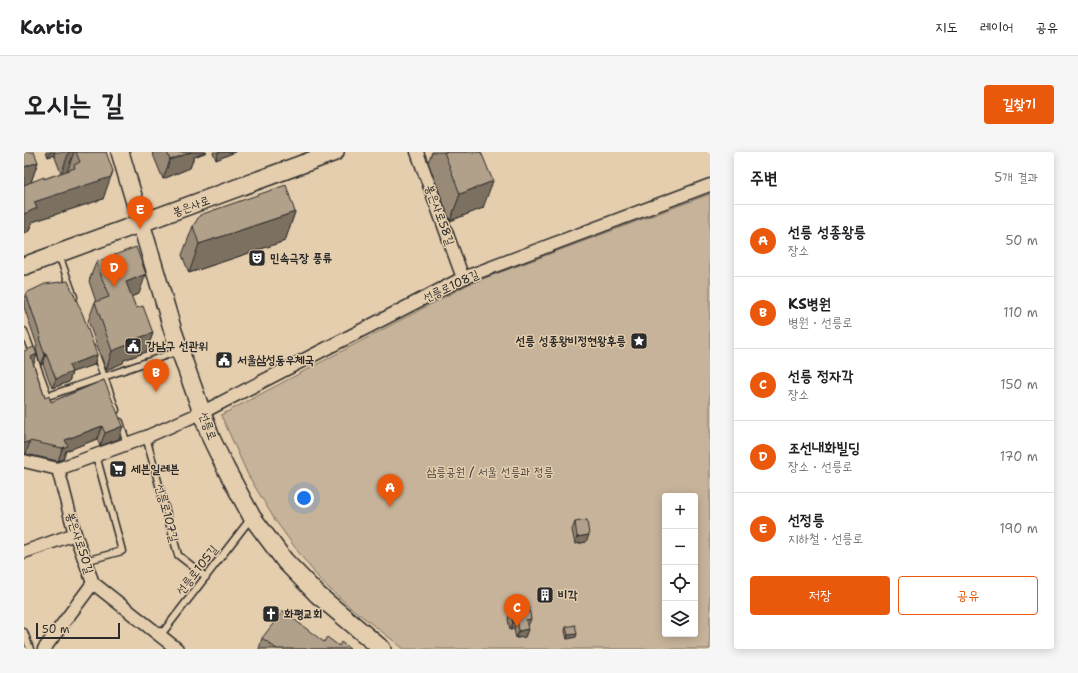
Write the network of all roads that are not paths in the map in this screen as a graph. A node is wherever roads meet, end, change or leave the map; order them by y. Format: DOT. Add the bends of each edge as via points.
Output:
graph roads {
  1 [pos="120,152"];
  2 [pos="335,152"];
  3 [pos="417,152"];
  4 [pos="710,185"];
  5 [pos="141,224"];
  6 [pos="58,253"];
  7 [pos="24,266"];
  8 [pos="463,278"];
  9 [pos="77,304"];
  10 [pos="24,332"];
  11 [pos="90,340"];
  12 [pos="180,351"];
  13 [pos="104,376"];
  14 [pos="203,412"];
  15 [pos="146,437"];
  16 [pos="128,444"];
  17 [pos="96,455"];
  18 [pos="24,461"];
  19 [pos="58,470"];
  20 [pos="252,517"];
  21 [pos="75,534"];
  22 [pos="24,552"];
  23 [pos="85,561"];
  24 [pos="206,577"];
  25 [pos="93,583"];
  26 [pos="24,632"];
  27 [pos="160,636"];
  28 [pos="30,649"];
  29 [pos="44,649"];
  30 [pos="177,649"];
  31 [pos="382,649"];
  1 -- 5 [label="main road, 선릉로"];
  2 -- 5 [label="main road, 봉은사로"];
  3 -- 8 [label="street, 봉은사로58길"];
  4 -- 8 [label="street, 선릉로108길"];
  5 -- 6 [label="main road, 봉은사로"];
  5 -- 12 [label="main road, 선릉로"];
  6 -- 7 [label="main road, 봉은사로"];
  6 -- 9 [label="lane"];
  8 -- 14 [label="street, 선릉로108길"];
  10 -- 13 [label="lane" via="48,396"];
  11 -- 13 [label="lane"];
  12 -- 13 [label="lane"];
  12 -- 14 [label="main road, 선릉로"];
  13 -- 16 [label="lane"];
  14 -- 15 [label="street"];
  14 -- 20 [label="main road, 선릉로" via="211,438"];
  15 -- 16 [label="street"];
  15 -- 24 [label="lane, 선릉로107길" via="178,555"];
  16 -- 17 [label="street"];
  17 -- 19 [label="street"];
  17 -- 23 [label="lane" via="122,551"];
  18 -- 19 [label="street"];
  19 -- 21 [label="street, 봉은사로50길"];
  20 -- 24 [label="lane, 선릉로105길"];
  20 -- 31 [label="main road, 선릉로" via="298,575"];
  21 -- 22 [label="street"];
  21 -- 23 [label="street, 봉은사로50길"];
  23 -- 25 [label="street, 봉은사로50길"];
  24 -- 27 [label="lane, 선릉로105길"];
  25 -- 27 [label="street, 봉은사로50길"];
  25 -- 29 [label="street"];
  26 -- 28 [label="lane"];
  27 -- 30 [label="street, 봉은사로50길"];
}
